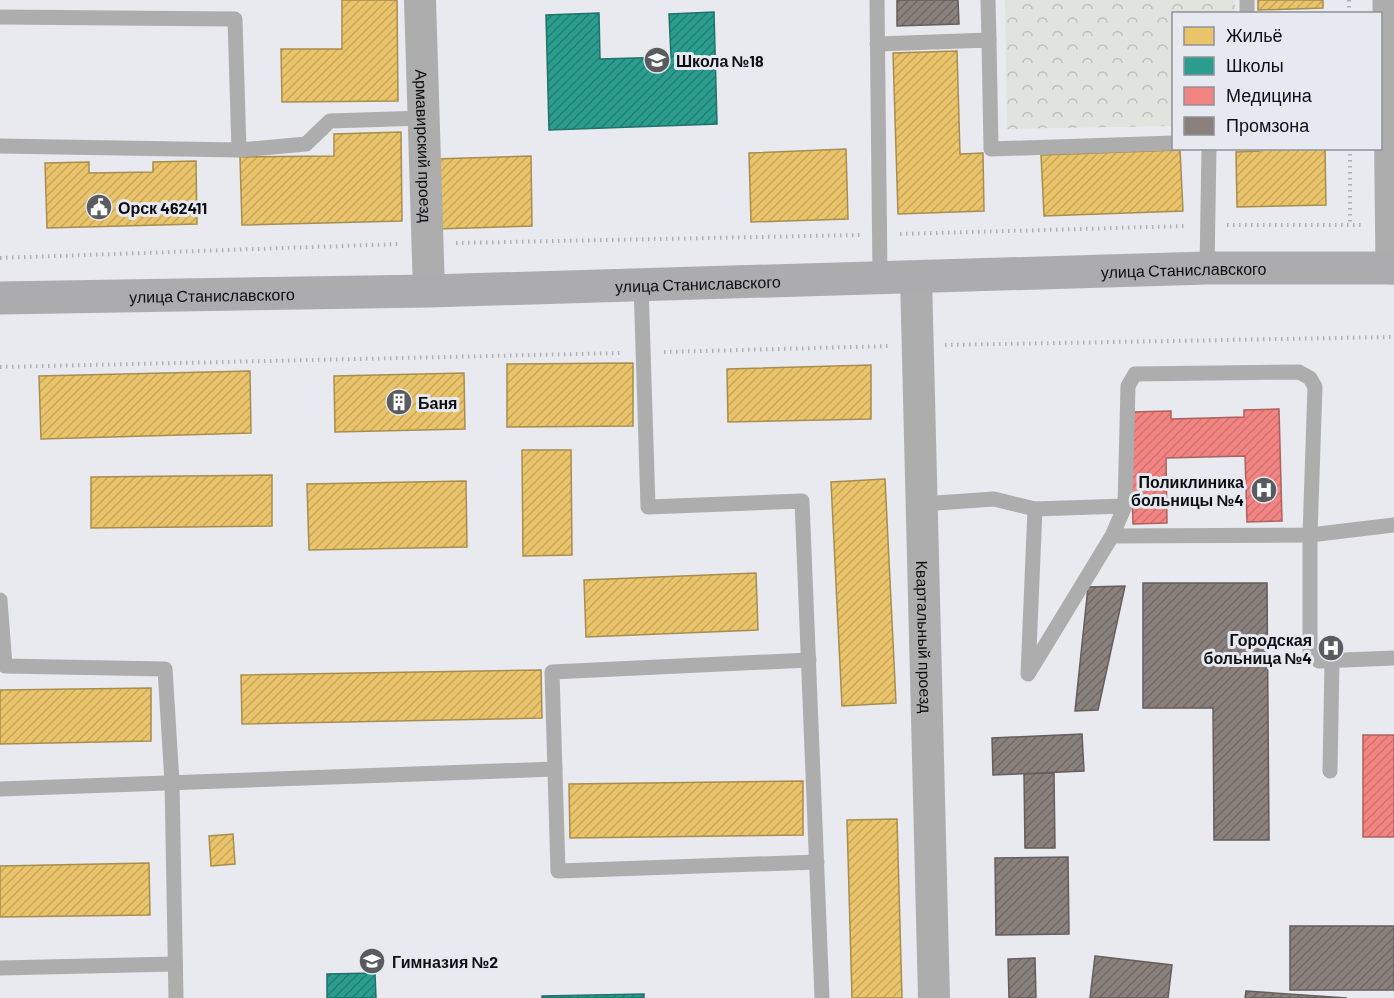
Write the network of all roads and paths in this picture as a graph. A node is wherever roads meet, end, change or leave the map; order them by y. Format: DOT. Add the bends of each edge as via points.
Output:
graph roads {
  1 [pos="420,0"];
  2 [pos="877,0"];
  3 [pos="988,0"];
  4 [pos="1389,0"];
  5 [pos="0,17"];
  6 [pos="989,40"];
  7 [pos="877,44"];
  8 [pos="424,118"];
  9 [pos="1172,143"];
  10 [pos="0,146"];
  11 [pos="239,150"];
  12 [pos="1209,150"];
  13 [pos="1350,150"];
  14 [pos="1392,153"];
  15 [pos="1350,223"];
  16 [pos="1206,225"];
  17 [pos="1392,227"];
  18 [pos="879,235"];
  19 [pos="427,243"];
  20 [pos="0,258"];
  21 [pos="1207,268"];
  22 [pos="1393,268"];
  23 [pos="880,277"];
  24 [pos="916,277"];
  25 [pos="641,284"];
  26 [pos="429,291"];
  27 [pos="0,298"];
  28 [pos="1394,337"];
  29 [pos="918,345"];
  30 [pos="643,352"];
  31 [pos="0,367"];
  32 [pos="922,504"];
  33 [pos="1125,506"];
  34 [pos="1035,509"];
  35 [pos="1394,525"];
  36 [pos="1310,535"];
  37 [pos="1112,536"];
  38 [pos="0,600"];
  39 [pos="1394,658"];
  40 [pos="809,660"];
  41 [pos="1332,661"];
  42 [pos="555,769"];
  43 [pos="1330,771"];
  44 [pos="172,782"];
  45 [pos="0,789"];
  46 [pos="817,862"];
  47 [pos="175,964"];
  48 [pos="0,968"];
  49 [pos="176,998"];
  50 [pos="822,998"];
  51 [pos="934,998"];
  1 -- 8 [label="street, Армавирский проезд"];
  2 -- 7 [label="lane"];
  3 -- 6 [label="lane"];
  4 -- 14 [label="street"];
  5 -- 11 [label="lane" via="235,19"];
  6 -- 7 [label="lane"];
  6 -- 9 [label="lane" via="991,149"];
  7 -- 18 [label="lane"];
  8 -- 11 [label="lane" via="330,121 306,144"];
  8 -- 19 [label="street, Армавирский проезд"];
  10 -- 11 [label="lane"];
  12 -- 16 [label="lane"];
  13 -- 15 [label="path"];
  14 -- 17 [label="street"];
  15 -- 16 [label="path"];
  15 -- 17 [label="path"];
  16 -- 18 [label="path"];
  16 -- 21 [label="lane"];
  17 -- 22 [label="street"];
  18 -- 19 [label="path"];
  18 -- 23 [label="lane"];
  19 -- 20 [label="path"];
  19 -- 26 [label="street, Армавирский проезд"];
  21 -- 22 [label="main road, улица Станиславского"];
  21 -- 24 [label="main road, улица Станиславского"];
  23 -- 24 [label="main road, улица Станиславского"];
  23 -- 25 [label="main road, улица Станиславского"];
  24 -- 29 [label="street, Квартальный проезд"];
  25 -- 26 [label="main road, улица Станиславского"];
  25 -- 30 [label="lane"];
  26 -- 27 [label="main road, улица Станиславского"];
  28 -- 29 [label="path"];
  29 -- 30 [label="path"];
  29 -- 32 [label="street, Квартальный проезд"];
  30 -- 31 [label="path"];
  30 -- 40 [label="lane" via="648,507 802,501"];
  32 -- 34 [label="lane" via="994,499"];
  32 -- 51 [label="street, Квартальный проезд"];
  33 -- 34 [label="lane"];
  33 -- 36 [label="lane" via="1128,386 1135,374 1299,372 1310,378 1315,387"];
  33 -- 37 [label="lane"];
  34 -- 37 [label="lane" via="1028,674"];
  35 -- 36 [label="lane"];
  36 -- 37 [label="lane"];
  36 -- 41 [label="lane" via="1310,654 1319,661"];
  38 -- 44 [label="lane" via="5,666 165,669"];
  39 -- 41 [label="lane"];
  40 -- 42 [label="lane" via="552,672"];
  40 -- 46 [label="lane"];
  41 -- 43 [label="lane"];
  42 -- 44 [label="lane"];
  42 -- 46 [label="lane" via="558,871"];
  44 -- 45 [label="lane"];
  44 -- 47 [label="lane"];
  46 -- 50 [label="lane"];
  47 -- 48 [label="lane"];
  47 -- 49 [label="lane"];
}
